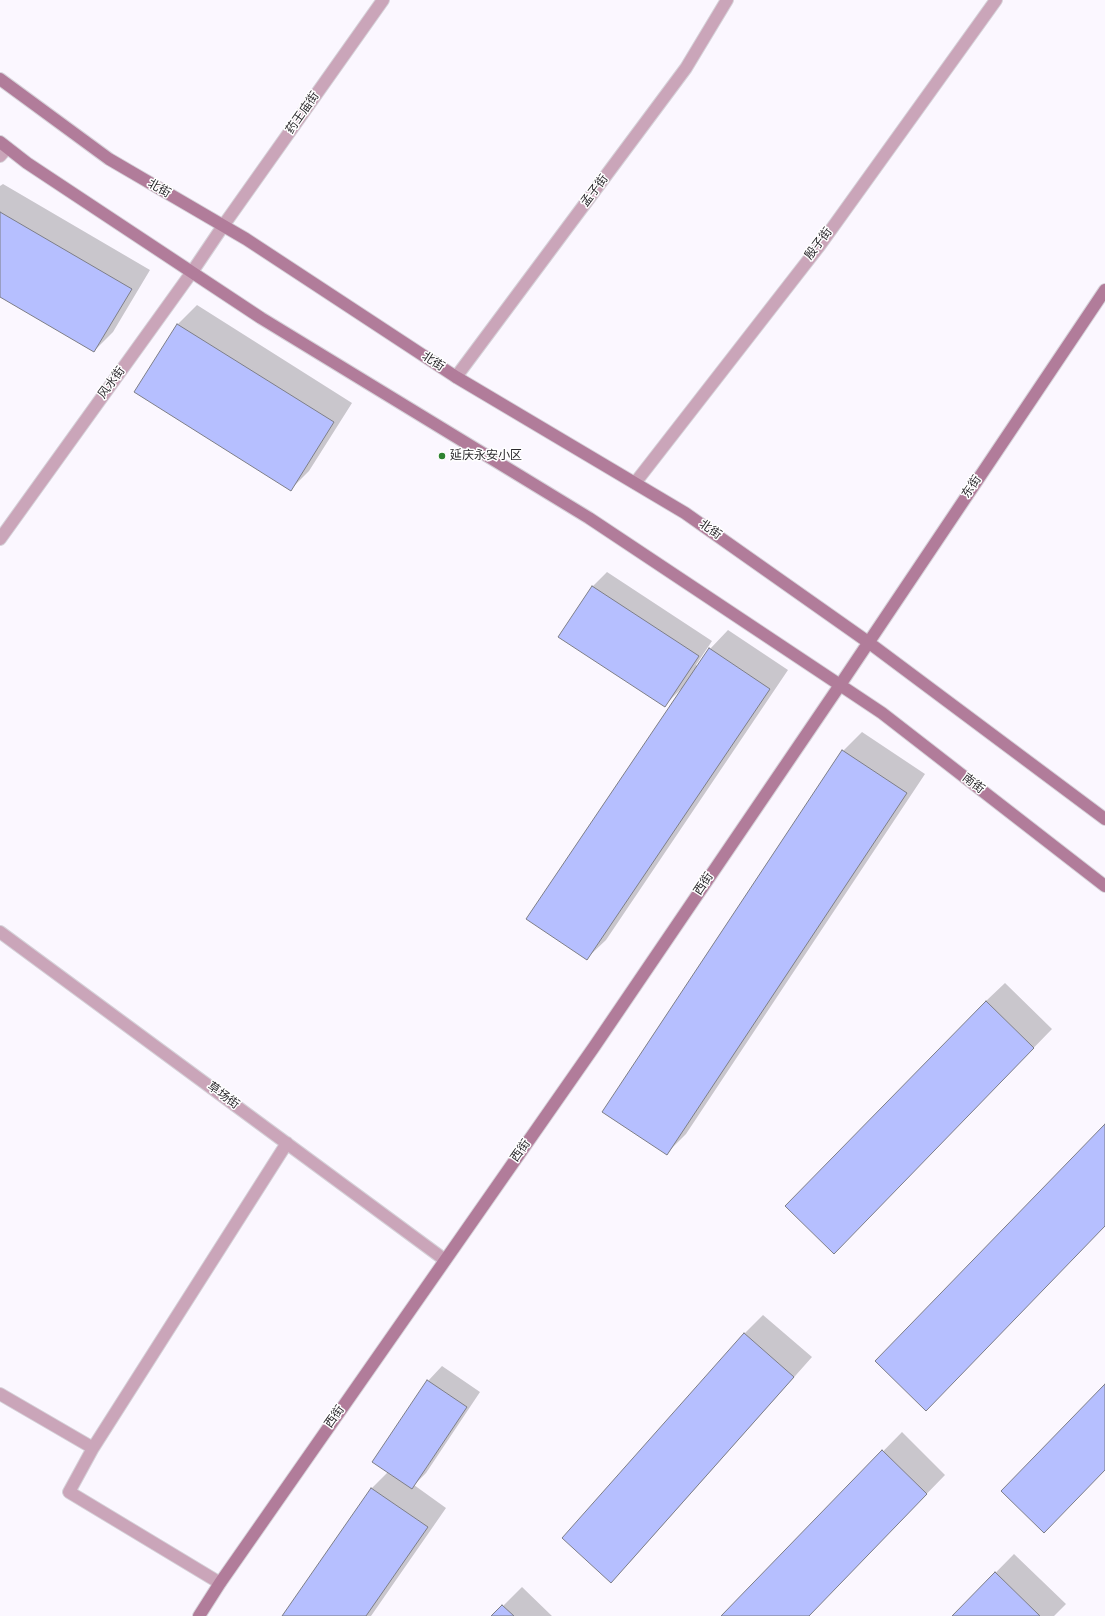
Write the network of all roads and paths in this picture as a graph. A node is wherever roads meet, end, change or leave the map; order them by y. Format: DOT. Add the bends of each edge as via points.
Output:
graph roads {
  1 [pos="383,0"];
  2 [pos="727,0"];
  3 [pos="996,0"];
  4 [pos="0,78"];
  5 [pos="2,149"];
  6 [pos="223,226"];
  7 [pos="192,272"];
  8 [pos="1105,290"];
  9 [pos="456,377"];
  10 [pos="635,483"];
  11 [pos="0,539"];
  12 [pos="868,642"];
  13 [pos="840,685"];
  14 [pos="1105,819"];
  15 [pos="1105,886"];
  16 [pos="0,932"];
  17 [pos="287,1143"];
  18 [pos="445,1260"];
  19 [pos="0,1394"];
  20 [pos="93,1448"];
  21 [pos="220,1583"];
  22 [pos="198,1616"];
  1 -- 6 [label="street, 药王庙街"];
  2 -- 9 [label="street, 孟子街" via="686,68"];
  3 -- 10 [label="street, 殷子街" via="820,245"];
  4 -- 6 [label="street, 北街" via="109,159"];
  5 -- 7 [label="street"];
  6 -- 7 [label="street, 风水街"];
  6 -- 9 [label="street, 北街"];
  7 -- 11 [label="street, 风水街"];
  7 -- 13 [label="street" via="261,318 589,518"];
  8 -- 12 [label="street, 东街"];
  9 -- 10 [label="street, 北街"];
  10 -- 12 [label="street, 北街" via="685,513"];
  12 -- 13 [label="street, 东街"];
  12 -- 14 [label="street"];
  13 -- 15 [label="street, 南街" via="882,713"];
  13 -- 18 [label="street, 西街" via="599,1040"];
  16 -- 17 [label="street, 草场街"];
  17 -- 18 [label="street, 草场街"];
  17 -- 20 [label="street"];
  18 -- 21 [label="street, 西街"];
  19 -- 20 [label="street"];
  20 -- 21 [label="street" via="69,1492"];
  21 -- 22 [label="street, 西街"];
}
